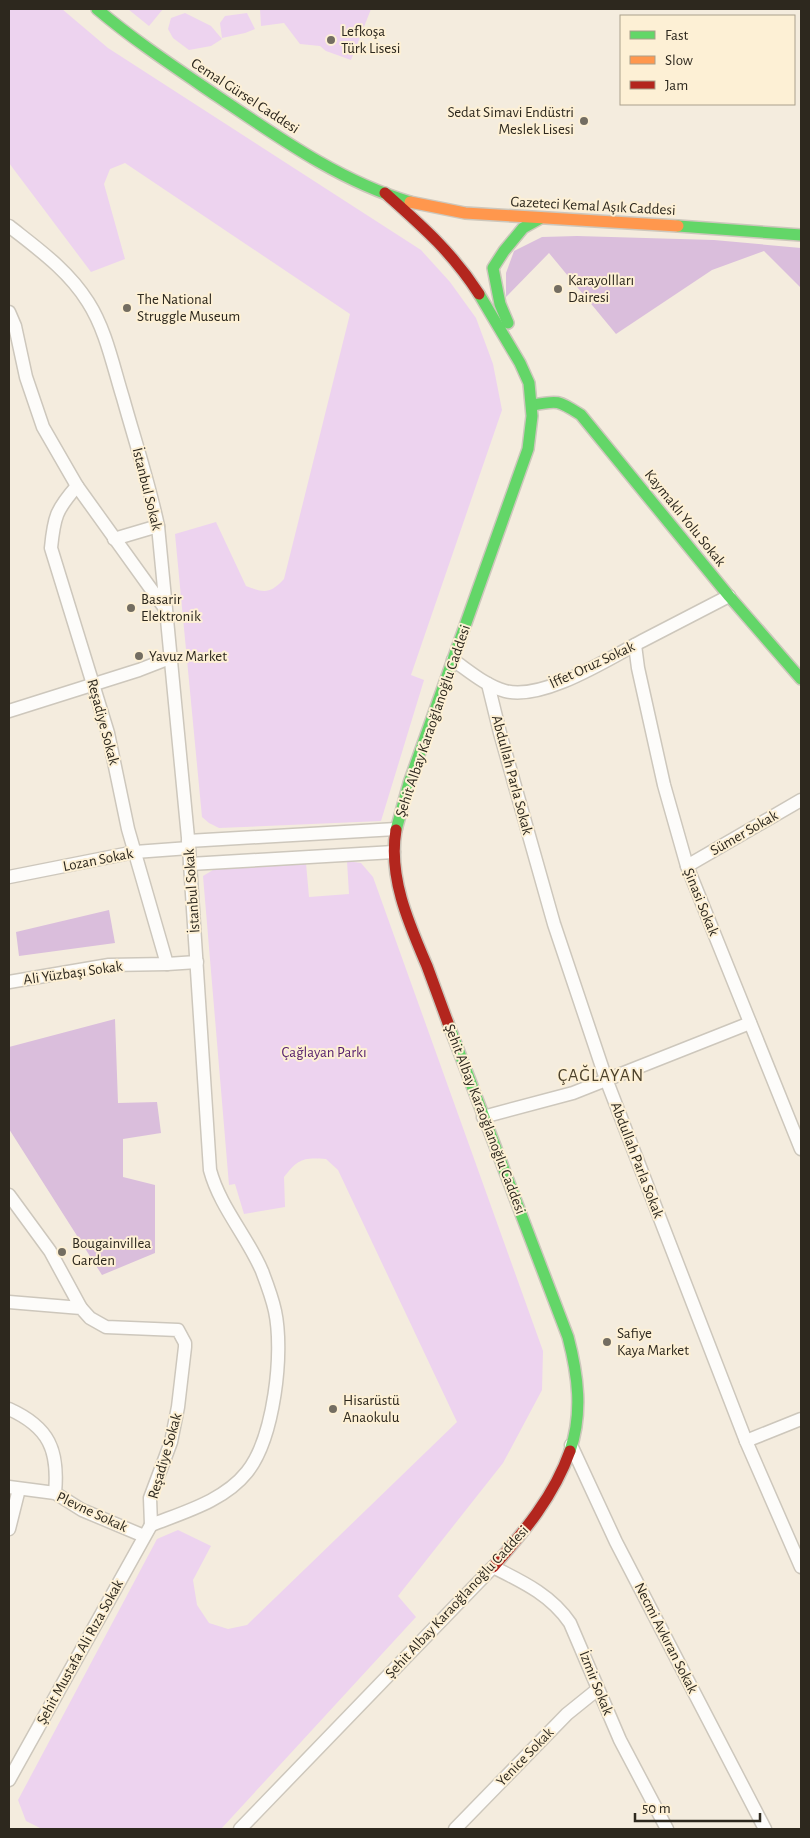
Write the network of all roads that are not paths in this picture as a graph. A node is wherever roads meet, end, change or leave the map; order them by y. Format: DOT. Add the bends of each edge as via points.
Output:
graph roads {
  1 [pos="97,9"];
  2 [pos="385,193"];
  3 [pos="543,217"];
  4 [pos="9,226"];
  5 [pos="801,235"];
  6 [pos="9,312"];
  7 [pos="15,360"];
  8 [pos="521,364"];
  9 [pos="533,405"];
  10 [pos="77,486"];
  11 [pos="158,526"];
  12 [pos="114,539"];
  13 [pos="729,596"];
  14 [pos="165,608"];
  15 [pos="635,645"];
  16 [pos="170,658"];
  17 [pos="453,660"];
  18 [pos="801,679"];
  19 [pos="94,684"];
  20 [pos="488,684"];
  21 [pos="9,711"];
  22 [pos="801,800"];
  23 [pos="396,829"];
  24 [pos="189,844"];
  25 [pos="135,852"];
  26 [pos="394,852"];
  27 [pos="190,864"];
  28 [pos="687,866"];
  29 [pos="9,877"];
  30 [pos="197,962"];
  31 [pos="167,964"];
  32 [pos="9,982"];
  33 [pos="750,1023"];
  34 [pos="606,1080"];
  35 [pos="483,1117"];
  36 [pos="801,1149"];
  37 [pos="9,1195"];
  38 [pos="9,1302"];
  39 [pos="81,1308"];
  40 [pos="9,1409"];
  41 [pos="801,1419"];
  42 [pos="746,1441"];
  43 [pos="571,1445"];
  44 [pos="14,1488"];
  45 [pos="55,1493"];
  46 [pos="9,1529"];
  47 [pos="148,1530"];
  48 [pos="493,1567"];
  49 [pos="801,1567"];
  50 [pos="598,1689"];
  51 [pos="10,1774"];
  52 [pos="240,1829"];
  53 [pos="456,1829"];
  54 [pos="667,1829"];
  55 [pos="765,1829"];
  1 -- 2 [label="street, Cemal Gürsel Caddesi" via="151,51 260,125 342,174"];
  2 -- 3 [label="street, Gazeteci Kemal Aşık Caddesi" via="436,209 465,214"];
  2 -- 8 [label="street, Şehit Albay Karaoğlanoğlu Caddesi" via="421,224 466,274"];
  3 -- 5 [label="street, Gazeteci Kemal Aşık Caddesi"];
  3 -- 8 [label="street" via="523,228 494,268 500,304"];
  4 -- 11 [label="street, İstanbul Sokak" via="58,264 91,308 112,362"];
  6 -- 7 [label="street" via="15,326"];
  7 -- 10 [label="street" via="43,427"];
  8 -- 9 [label="street, Şehit Albay Karaoğlanoğlu Caddesi"];
  9 -- 13 [label="street, Kaymaklı Yolu Sokak" via="564,402 581,415"];
  9 -- 17 [label="street, Şehit Albay Karaoğlanoğlu Caddesi" via="528,449"];
  10 -- 12 [label="street"];
  10 -- 19 [label="street, Reşadiye Sokak" via="64,501 54,521 51,548"];
  11 -- 12 [label="street"];
  11 -- 14 [label="street, İstanbul Sokak"];
  12 -- 14 [label="street"];
  13 -- 15 [label="street, İffet Oruz Sokak"];
  13 -- 18 [label="street, Kaymaklı Yolu Sokak"];
  14 -- 16 [label="street, İstanbul Sokak"];
  15 -- 20 [label="street, İffet Oruz Sokak" via="551,686 521,693"];
  15 -- 28 [label="street, Şinasi Sokak" via="664,786"];
  16 -- 19 [label="street"];
  16 -- 24 [label="street, İstanbul Sokak"];
  17 -- 20 [label="street, İffet Oruz Sokak"];
  17 -- 23 [label="street, Şehit Albay Karaoğlanoğlu Caddesi"];
  19 -- 21 [label="street"];
  19 -- 25 [label="street, Reşadiye Sokak"];
  20 -- 34 [label="street, Abdullah Parla Sokak" via="554,924"];
  22 -- 28 [label="street, Sümer Sokak"];
  23 -- 24 [label="street, Lozan Sokak"];
  23 -- 26 [label="street, Şehit Albay Karaoğlanoğlu Caddesi"];
  24 -- 25 [label="street, Lozan Sokak"];
  24 -- 27 [label="street, İstanbul Sokak"];
  25 -- 29 [label="street, Lozan Sokak"];
  25 -- 31 [label="street, Reşadiye Sokak"];
  26 -- 27 [label="street"];
  26 -- 35 [label="street, Şehit Albay Karaoğlanoğlu Caddesi" via="399,893"];
  27 -- 30 [label="street, İstanbul Sokak"];
  28 -- 33 [label="street, Şinasi Sokak"];
  30 -- 31 [label="street, Ali Yüzbaşı Sokak"];
  30 -- 47 [label="street, İstanbul Sokak" via="210,1170 221,1201 253,1252 269,1289 278,1335 275,1390 259,1451 247,1472 211,1500"];
  31 -- 32 [label="street, Ali Yüzbaşı Sokak" via="109,965"];
  33 -- 34 [label="street"];
  33 -- 36 [label="street, Şinasi Sokak"];
  34 -- 35 [label="street" via="573,1093"];
  34 -- 42 [label="street, Abdullah Parla Sokak"];
  35 -- 43 [label="street, Şehit Albay Karaoğlanoğlu Caddesi" via="572,1348 578,1395 577,1423"];
  37 -- 39 [label="street" via="50,1251"];
  38 -- 39 [label="street"];
  39 -- 47 [label="street, Reşadiye Sokak" via="90,1318 106,1327 178,1330 185,1343 178,1407 171,1442 150,1498"];
  40 -- 45 [label="street" via="26,1417 46,1436 53,1452"];
  41 -- 42 [label="street"];
  42 -- 49 [label="street, Abdullah Parla Sokak"];
  43 -- 48 [label="street, Şehit Albay Karaoğlanoğlu Caddesi" via="539,1511"];
  43 -- 55 [label="street, Necmi Avkıran Sokak" via="616,1542"];
  44 -- 45 [label="street, Plevne Sokak"];
  44 -- 46 [label="street"];
  45 -- 47 [label="street, Plevne Sokak" via="82,1510"];
  47 -- 51 [label="street, Şehit Mustafa Ali Rıza Sokak"];
  48 -- 50 [label="street, İzmir Sokak" via="542,1593 562,1611 578,1638"];
  48 -- 52 [label="street, Şehit Albay Karaoğlanoğlu Caddesi"];
  50 -- 53 [label="street, Yenice Sokak" via="567,1714"];
  50 -- 54 [label="street, İzmir Sokak" via="620,1740"];
}
